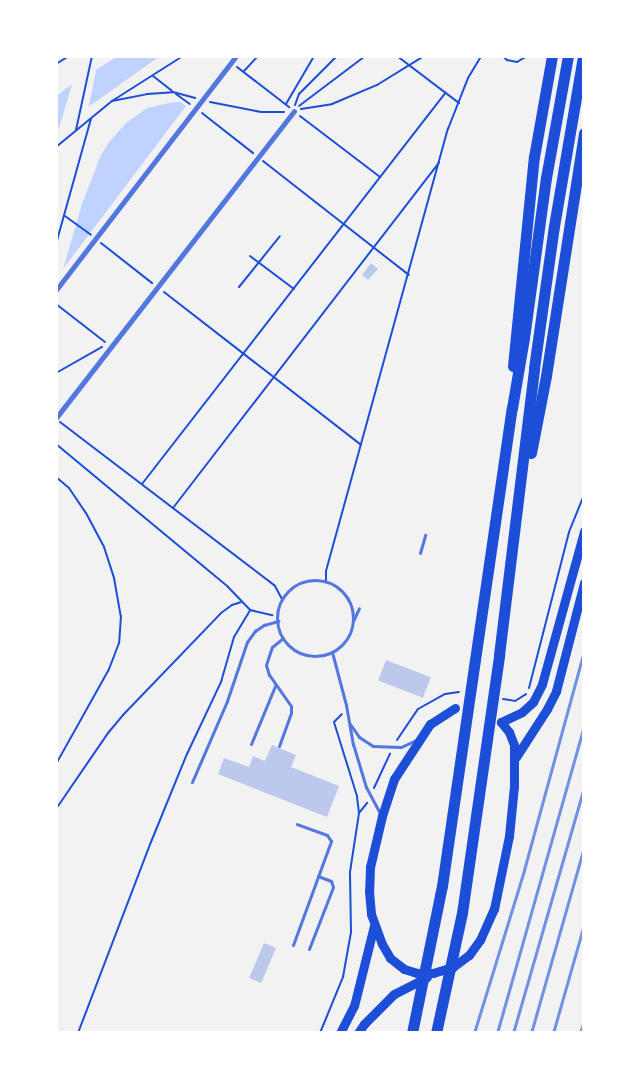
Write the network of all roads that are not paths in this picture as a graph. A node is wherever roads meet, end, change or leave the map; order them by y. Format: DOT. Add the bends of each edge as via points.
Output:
graph roads {
  1 [pos="236,56"];
  2 [pos="552,56"];
  3 [pos="568,56"];
  4 [pos="583,56"];
  5 [pos="294,110"];
  6 [pos="584,134"];
  7 [pos="56,290"];
  8 [pos="512,408"];
  9 [pos="56,419"];
  10 [pos="584,531"];
  11 [pos="515,534"];
  12 [pos="425,535"];
  13 [pos="420,553"];
  14 [pos="584,583"];
  15 [pos="359,608"];
  16 [pos="353,621"];
  17 [pos="278,622"];
  18 [pos="283,638"];
  19 [pos="332,652"];
  20 [pos="275,686"];
  21 [pos="455,708"];
  22 [pos="349,722"];
  23 [pos="418,739"];
  24 [pos="251,744"];
  25 [pos="279,746"];
  26 [pos="515,759"];
  27 [pos="192,782"];
  28 [pos="382,816"];
  29 [pos="297,824"];
  30 [pos="318,876"];
  31 [pos="374,926"];
  32 [pos="293,945"];
  33 [pos="309,949"];
  34 [pos="433,974"];
  35 [pos="340,1033"];
  36 [pos="358,1033"];
  37 [pos="412,1033"];
  38 [pos="436,1033"];
  1 -- 7 [label="street"];
  2 -- 8 [label="highway" via="534,157 514,347"];
  3 -- 8 [label="highway" via="546,178"];
  4 -- 11 [label="highway" via="534,368"];
  5 -- 9 [label="street"];
  6 -- 11 [label="highway" via="546,376"];
  8 -- 37 [label="highway" via="442,886"];
  10 -- 26 [label="main road" via="542,684 533,702 502,722 512,738"];
  11 -- 38 [label="highway" via="462,913"];
  12 -- 13 [label="lane"];
  14 -- 26 [label="main road" via="556,691"];
  15 -- 16 [label="lane"];
  16 -- 17 [label="lane" via="348,598 342,591 326,581 314,580 301,582 290,589 282,599"];
  16 -- 19 [label="lane" via="346,639"];
  17 -- 18 [label="lane"];
  17 -- 27 [label="lane" via="264,625 248,642"];
  18 -- 19 [label="lane" via="294,650 306,655"];
  18 -- 20 [label="lane" via="272,647 266,665"];
  19 -- 22 [label="lane"];
  20 -- 24 [label="lane"];
  20 -- 25 [label="lane" via="286,697 291,713"];
  21 -- 23 [label="main road" via="430,724"];
  22 -- 23 [label="lane" via="359,737 373,746 401,747"];
  22 -- 28 [label="lane" via="352,744 366,788"];
  23 -- 28 [label="main road" via="394,779"];
  26 -- 34 [label="main road" via="509,836 494,909 480,940 469,955 453,967"];
  28 -- 31 [label="main road" via="369,879"];
  29 -- 30 [label="lane" via="330,837"];
  30 -- 32 [label="lane"];
  30 -- 33 [label="lane" via="331,881 332,887"];
  31 -- 34 [label="main road" via="390,958 410,971"];
  31 -- 35 [label="main road" via="354,1006"];
  34 -- 36 [label="main road" via="394,994"];
}
